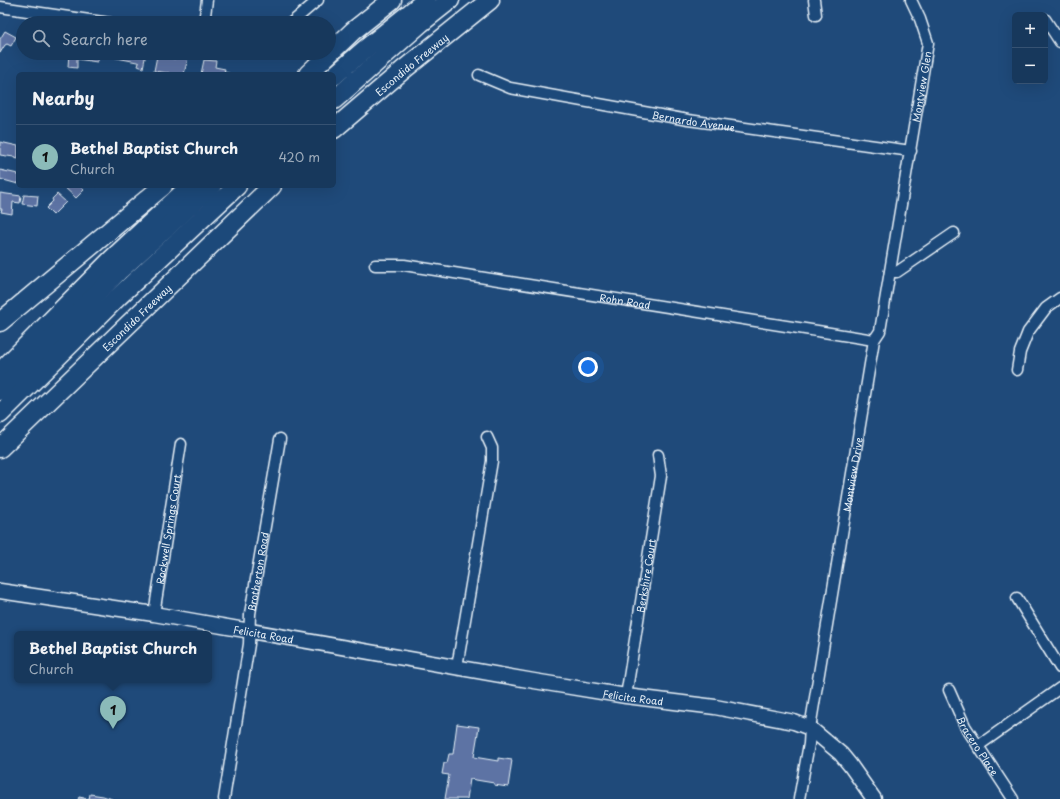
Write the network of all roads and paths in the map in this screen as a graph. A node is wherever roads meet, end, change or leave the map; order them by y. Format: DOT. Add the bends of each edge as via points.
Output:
graph roads {
  1 [pos="207,0"];
  2 [pos="318,0"];
  3 [pos="392,0"];
  4 [pos="426,0"];
  5 [pos="450,0"];
  6 [pos="490,0"];
  7 [pos="814,0"];
  8 [pos="911,0"];
  9 [pos="0,7"];
  10 [pos="816,15"];
  11 [pos="62,16"];
  12 [pos="205,16"];
  13 [pos="299,16"];
  14 [pos="1048,24"];
  15 [pos="353,31"];
  16 [pos="1060,42"];
  17 [pos="336,43"];
  18 [pos="336,47"];
  19 [pos="313,60"];
  20 [pos="323,60"];
  21 [pos="297,72"];
  22 [pos="310,72"];
  23 [pos="336,74"];
  24 [pos="479,75"];
  25 [pos="336,98"];
  26 [pos="336,127"];
  27 [pos="911,151"];
  28 [pos="161,188"];
  29 [pos="188,188"];
  30 [pos="210,188"];
  31 [pos="235,188"];
  32 [pos="270,188"];
  33 [pos="954,233"];
  34 [pos="375,265"];
  35 [pos="890,272"];
  36 [pos="1060,298"];
  37 [pos="0,322"];
  38 [pos="874,340"];
  39 [pos="1017,370"];
  40 [pos="0,372"];
  41 [pos="0,391"];
  42 [pos="0,414"];
  43 [pos="487,437"];
  44 [pos="280,439"];
  45 [pos="181,444"];
  46 [pos="0,448"];
  47 [pos="658,454"];
  48 [pos="0,591"];
  49 [pos="1017,598"];
  50 [pos="154,614"];
  51 [pos="249,631"];
  52 [pos="457,667"];
  53 [pos="1060,668"];
  54 [pos="1060,688"];
  55 [pos="948,690"];
  56 [pos="626,696"];
  57 [pos="810,728"];
  58 [pos="978,746"];
  59 [pos="224,799"];
  60 [pos="799,799"];
  61 [pos="874,799"];
  62 [pos="1013,799"];
  1 -- 12 [label="street"];
  2 -- 13 [label="street"];
  3 -- 15 [label="highway"];
  4 -- 23 [label="highway"];
  5 -- 25 [label="highway"];
  6 -- 26 [label="highway, Escondido Freeway"];
  7 -- 10 [label="street"];
  8 -- 27 [label="street, Montview Glen" via="928,43"];
  9 -- 11 [label="street"];
  14 -- 16 [label="street"];
  15 -- 17 [label="highway"];
  15 -- 18 [label="highway"];
  19 -- 21 [label="highway"];
  20 -- 22 [label="highway"];
  24 -- 27 [label="street, Bernardo Avenue" via="510,88 688,120"];
  27 -- 35 [label="street, Montview Drive"];
  28 -- 37 [label="highway"];
  29 -- 40 [label="highway" via="112,259"];
  30 -- 41 [label="highway" via="120,270"];
  31 -- 42 [label="highway" via="118,297"];
  32 -- 46 [label="highway, Escondido Freeway"];
  33 -- 35 [label="street" via="898,272"];
  34 -- 38 [label="street, Rohn Road" via="404,265"];
  35 -- 38 [label="street, Montview Drive" via="880,331"];
  36 -- 39 [label="street" via="1046,308 1028,332 1020,352"];
  38 -- 57 [label="street, Montview Drive"];
  43 -- 52 [label="street" via="492,448 492,461"];
  44 -- 51 [label="street, Brotherton Road"];
  45 -- 50 [label="street, Rockwell Springs Court"];
  47 -- 56 [label="street, Berkshire Court" via="661,476"];
  48 -- 50 [label="main road, Felicita Road"];
  49 -- 53 [label="street"];
  50 -- 51 [label="main road, Felicita Road"];
  51 -- 52 [label="main road, Felicita Road"];
  51 -- 59 [label="street, Brotherton Road"];
  52 -- 56 [label="main road, Felicita Road"];
  54 -- 58 [label="street"];
  55 -- 58 [label="street, Bracero Place" via="965,726"];
  56 -- 57 [label="main road, Felicita Road" via="716,707 794,722"];
  57 -- 60 [label="street, Montview Drive"];
  57 -- 61 [label="main road" via="841,754"];
  58 -- 62 [label="street, Bracero Place"];
}
